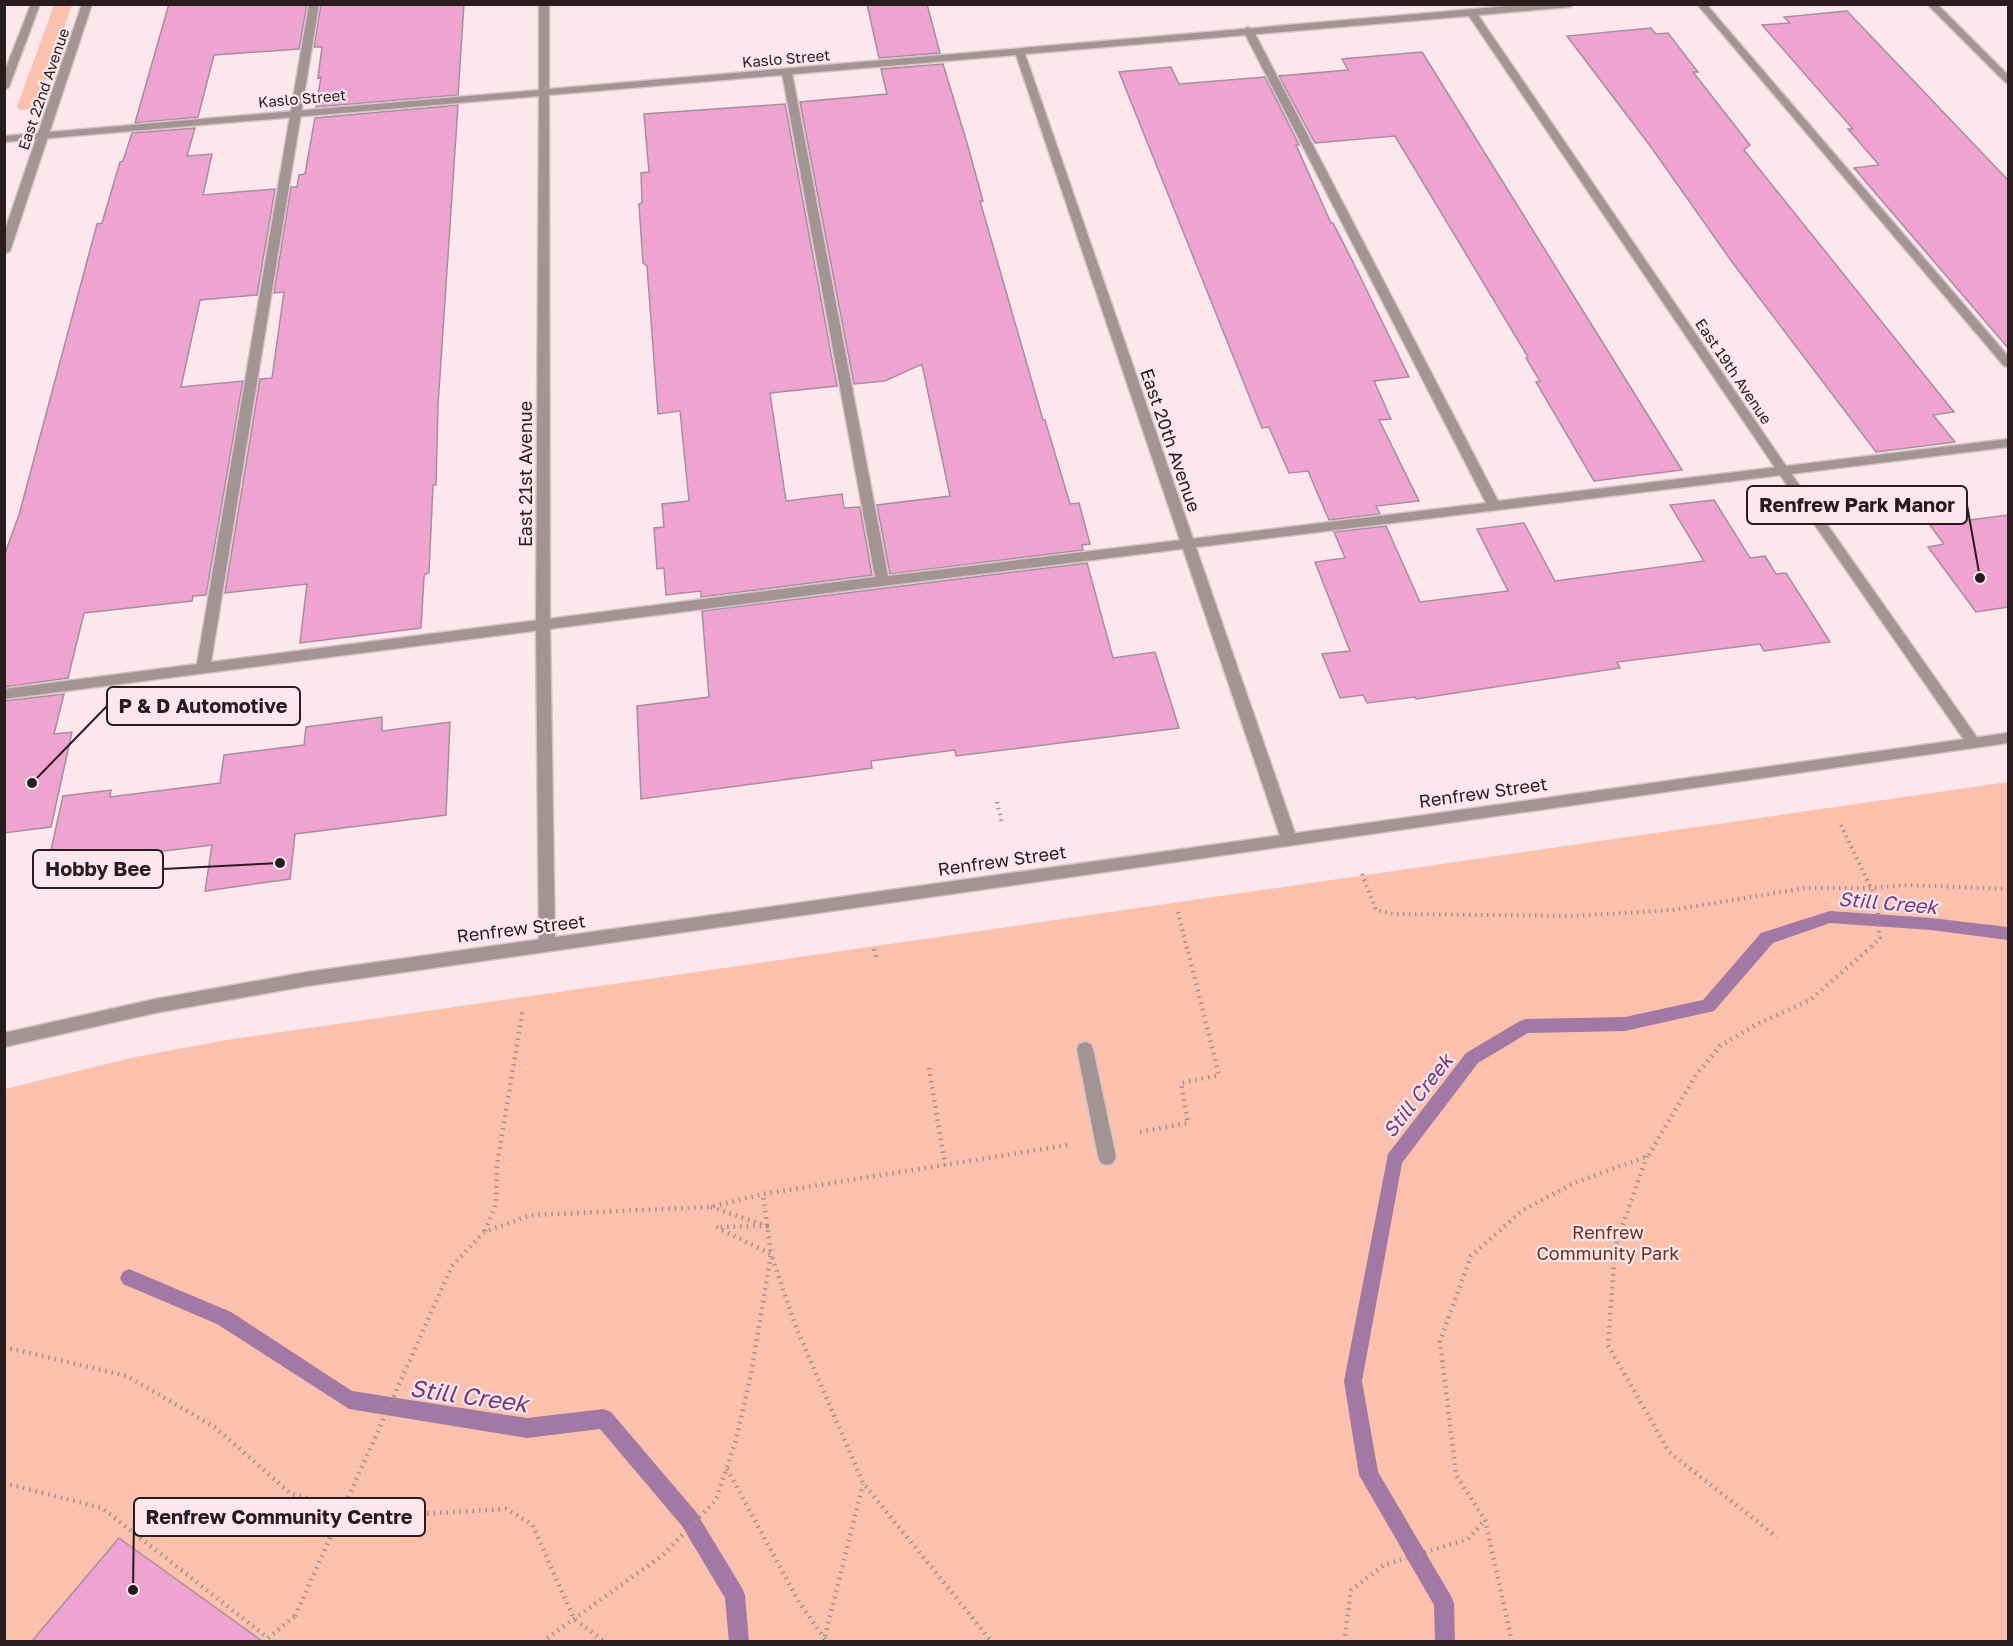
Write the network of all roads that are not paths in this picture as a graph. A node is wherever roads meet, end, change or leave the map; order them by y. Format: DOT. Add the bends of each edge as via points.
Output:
graph roads {
  1 [pos="36,4"];
  2 [pos="87,4"];
  3 [pos="314,4"];
  4 [pos="544,4"];
  5 [pos="1570,4"];
  6 [pos="1701,4"];
  7 [pos="1931,4"];
  8 [pos="1472,13"];
  9 [pos="1248,30"];
  10 [pos="1020,53"];
  11 [pos="787,73"];
  12 [pos="2008,80"];
  13 [pos="4,87"];
  14 [pos="544,94"];
  15 [pos="295,114"];
  16 [pos="43,135"];
  17 [pos="4,139"];
  18 [pos="4,251"];
  19 [pos="2008,363"];
  20 [pos="2008,443"];
  21 [pos="1784,472"];
  22 [pos="1495,507"];
  23 [pos="1188,543"];
  24 [pos="882,581"];
  25 [pos="543,625"];
  26 [pos="203,669"];
  27 [pos="4,694"];
  28 [pos="2008,738"];
  29 [pos="1974,743"];
  30 [pos="1289,839"];
  31 [pos="547,944"];
  32 [pos="4,1040"];
  33 [pos="1085,1049"];
  34 [pos="1107,1157"];
  1 -- 13 [label="street, East 22nd Avenue"];
  2 -- 16 [label="street, East 22nd Avenue"];
  3 -- 15 [label="street"];
  4 -- 14 [label="street, East 21st Avenue"];
  5 -- 8 [label="street, Kaslo Street"];
  6 -- 19 [label="street"];
  7 -- 12 [label="street"];
  8 -- 9 [label="street, Kaslo Street"];
  8 -- 21 [label="street, East 19th Avenue"];
  9 -- 10 [label="street, Kaslo Street"];
  9 -- 22 [label="street"];
  10 -- 11 [label="street, Kaslo Street"];
  10 -- 23 [label="street, East 20th Avenue"];
  11 -- 14 [label="street, Kaslo Street"];
  11 -- 24 [label="street"];
  14 -- 15 [label="street, Kaslo Street"];
  14 -- 25 [label="street, East 21st Avenue"];
  15 -- 16 [label="street, Kaslo Street"];
  15 -- 26 [label="street"];
  16 -- 17 [label="street, Kaslo Street"];
  16 -- 18 [label="street, East 22nd Avenue"];
  20 -- 21 [label="street"];
  21 -- 22 [label="street"];
  21 -- 29 [label="street, East 19th Avenue"];
  22 -- 23 [label="street"];
  23 -- 24 [label="street"];
  23 -- 30 [label="street, East 20th Avenue"];
  24 -- 25 [label="street"];
  25 -- 26 [label="street"];
  25 -- 31 [label="street, East 21st Avenue"];
  26 -- 27 [label="street"];
  28 -- 29 [label="street, Renfrew Street"];
  29 -- 30 [label="street, Renfrew Street"];
  30 -- 31 [label="street, Renfrew Street"];
  31 -- 32 [label="street, Renfrew Street" via="208,996"];
  33 -- 34 [label="street"];
}
